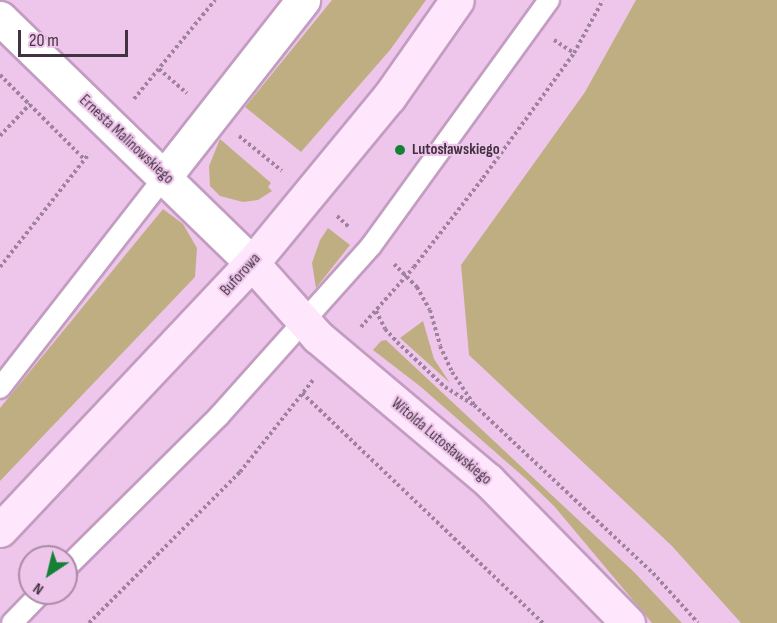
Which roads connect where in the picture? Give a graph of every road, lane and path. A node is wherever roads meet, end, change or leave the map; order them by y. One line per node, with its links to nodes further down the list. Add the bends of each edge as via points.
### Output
1 (215, 0): 7 (path)
2 (303, 0): 17 (street)
3 (457, 0): 19 (main road, Buforowa, via 388,97)
4 (549, 0): 24 (lane, via 371,246)
5 (603, 0): 21 (path, via 574,53 453,219)
6 (0, 18): 9 (street, Ernesta Malinowskiego)
7 (159, 69): 10 (path); 11 (path)
8 (0, 75): 12 (path)
9 (58, 76): 12 (path); 17 (street, Ernesta Malinowskiego)
10 (191, 96)
11 (132, 101)
12 (30, 105): 14 (path); 16 (path)
13 (233, 131): 18 (path)
14 (0, 136)
15 (91, 151): 16 (path)
16 (84, 159): 20 (path)
17 (165, 176): 19 (street, Ernesta Malinowskiego); 26 (lane)
18 (289, 177)
19 (252, 263): 24 (main road, Witolda Lutosławskiego); 29 (main road, Buforowa)
20 (0, 267)
21 (406, 275): 22 (path); 28 (path, via 430,310 452,372)
22 (376, 311): 23 (path); 28 (path, via 397,342 445,387)
23 (370, 317)
24 (305, 323): 30 (lane, via 219,416); 35 (main road, Witolda Lutosławskiego, via 346,363 488,480)
25 (319, 372): 27 (path)
26 (0, 388)
27 (302, 393): 33 (path, via 240,472); 34 (path)
28 (474, 405): 36 (path, via 652,573)
29 (0, 530)
30 (78, 556)
31 (29, 605): 32 (lane)
32 (12, 623)
33 (89, 623)
34 (543, 623)
35 (628, 623)
36 (698, 623)

